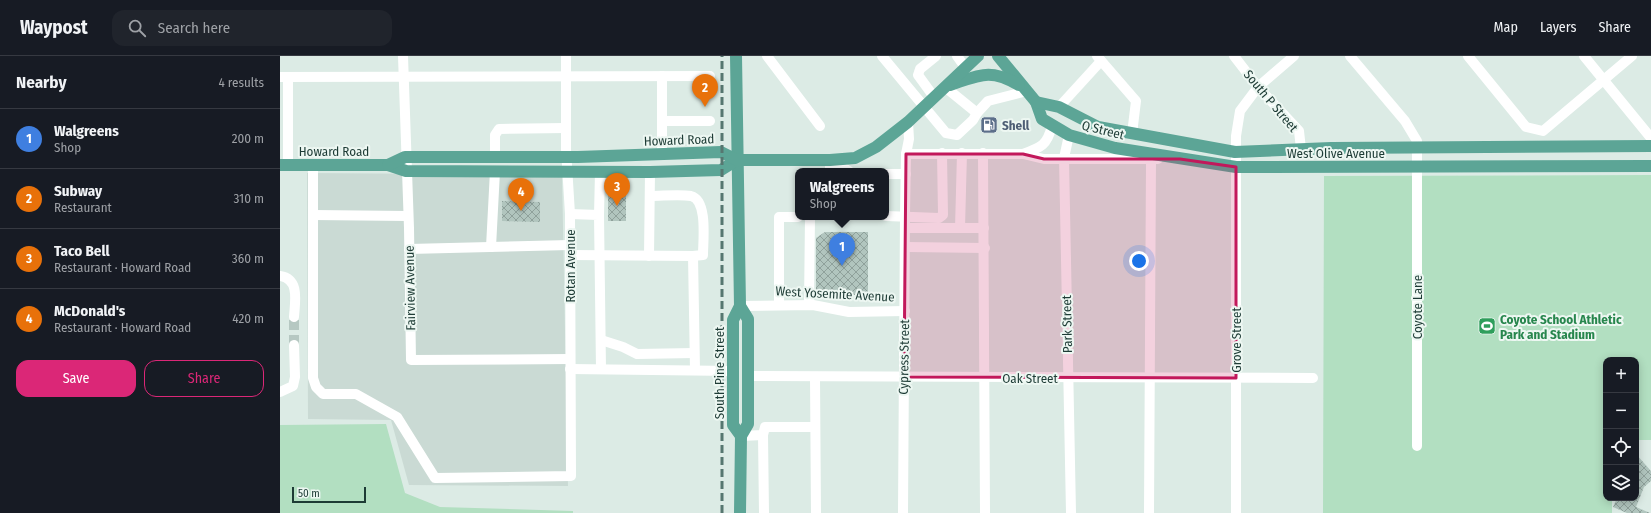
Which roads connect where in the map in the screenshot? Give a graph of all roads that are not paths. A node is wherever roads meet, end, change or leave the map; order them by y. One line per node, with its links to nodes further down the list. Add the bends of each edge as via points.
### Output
1 (403, 56): 21 (street, Fairview Avenue)
2 (566, 56): 22 (street, Rotan Avenue)
3 (736, 56): 58 (main road, South Pine Street)
4 (882, 56): 29 (street)
5 (936, 56): 27 (street, via 920,69 918,75)
6 (957, 56): 17 (street)
7 (978, 56): 17 (main road)
8 (998, 56): 26 (main road, Q Street)
9 (1234, 56): 25 (street, South P Street)
10 (1294, 56): 25 (street, Grove Street)
11 (1350, 56): 43 (street, via 1405,121 1416,137)
12 (1468, 56): 23 (street, via 1526,127 1543,131)
13 (1584, 56): 23 (street)
14 (1632, 56): 23 (street)
15 (774, 58): 35 (street)
16 (1099, 58): 30 (street); 39 (street, via 1136,101)
17 (965, 67): 24 (main road)
18 (662, 76): 19 (street); 22 (street); 32 (street)
19 (710, 76)
20 (284, 77): 21 (street); 59 (street)
21 (403, 77): 22 (street); 52 (street, Fairview Avenue)
22 (566, 77): 38 (street, Rotan Avenue)
23 (1604, 80): 41 (street)
24 (945, 87): 26 (main road, via 994,74); 27 (main road); 31 (street)
25 (1258, 87): 44 (street, South P Street, via 1298,131); 45 (street, Grove Street, via 1240,111)
26 (1026, 90): 28 (main road, Q Street); 31 (street, via 988,101)
27 (934, 97): 29 (main road)
28 (1036, 102): 30 (main road, Q Street); 36 (main road, Q Street, via 1042,119)
29 (924, 107): 31 (street, via 946,133 952,135 957,135); 34 (main road)
30 (1059, 107): 37 (main road, Q Street)
31 (977, 113)
32 (662, 121): 33 (street); 49 (street)
33 (710, 121)
34 (908, 122): 50 (street, Cypress Street, via 909,139); 62 (main road, via 876,147 855,158)
35 (820, 126)
36 (1052, 126): 40 (main road, Q Street); 51 (street, West Olive Avenue, via 1044,145)
37 (1098, 127): 39 (main road, West Olive Avenue)
38 (566, 128): 53 (street, via 499,129 496,135); 54 (street, Rotan Avenue)
39 (1132, 134): 40 (main road, via 1127,138 1078,131); 45 (main road, West Olive Avenue)
40 (1069, 135): 55 (street, Park Street); 57 (main road, Q Street, via 1115,148)
41 (1651, 138)
42 (1651, 146): 43 (main road, West Olive Avenue)
43 (1417, 147): 44 (main road, West Olive Avenue); 65 (street, Coyote Lane)
44 (1301, 149): 45 (main road, West Olive Avenue)
45 (1235, 152): 64 (street, Grove Street)
46 (942, 153): 47 (street, West Olive Avenue); 50 (street, West Olive Avenue); 79 (street, via 943,216)
47 (962, 153): 48 (street, West Olive Avenue); 83 (street)
48 (983, 153): 51 (street, West Olive Avenue); 84 (street)
49 (662, 154): 54 (main road, Howard Road); 58 (main road, Howard Road, via 721,152)
50 (906, 154): 72 (street, Cypress Street)
51 (1023, 154): 55 (street, West Olive Avenue, via 1044,159)
52 (405, 157): 53 (main road, Howard Road); 61 (main road, Howard Road); 66 (street, Fairview Avenue)
53 (495, 157): 54 (main road, Howard Road)
54 (566, 157): 68 (street, Rotan Avenue)
55 (1064, 158): 56 (street, West Olive Avenue); 112 (street, Park Street)
56 (1151, 159): 57 (street, West Olive Avenue); 113 (street)
57 (1180, 159): 64 (main road, West Olive Avenue)
58 (737, 160): 62 (main road); 70 (main road, Howard Road, via 721,170); 96 (main road, South Pine Street)
59 (284, 165): 60 (main road, Howard Road)
60 (312, 165): 61 (main road, Howard Road); 76 (street)
61 (388, 165): 66 (main road, Howard Road)
62 (830, 166)
63 (1651, 166): 65 (main road, West Olive Avenue)
64 (1236, 167): 65 (main road, West Olive Avenue); 114 (street, Grove Street)
65 (1417, 167): 120 (street, Coyote Lane)
66 (406, 171): 67 (main road, Howard Road); 77 (street, Fairview Avenue)
67 (495, 171): 68 (main road, Howard Road); 85 (street)
68 (568, 172): 69 (main road, Howard Road); 74 (street, Rotan Avenue)
69 (600, 172): 70 (main road, Howard Road); 75 (street)
70 (650, 172): 73 (street)
71 (889, 174): 72 (street)
72 (906, 174): 79 (street, Cypress Street)
73 (650, 196): 91 (street); 92 (street, via 693,196 700,203 703,214 703,255)
74 (570, 214): 75 (street); 89 (street, Rotan Avenue)
75 (599, 215): 90 (street)
76 (313, 216): 77 (street); 103 (street, Rotan Avenue, via 313,378 316,387 323,394 356,394 397,417 435,478 571,476)
77 (408, 216): 88 (street, Fairview Avenue)
78 (889, 216): 79 (street)
79 (905, 216): 82 (street, Cypress Street)
80 (795, 217): 95 (street, via 779,217)
81 (810, 220): 94 (street)
82 (906, 228): 83 (street); 86 (street, Cypress Street)
83 (960, 228): 84 (street)
84 (984, 228): 87 (street)
85 (491, 247): 88 (street); 89 (street)
86 (906, 247): 87 (street); 97 (street, Cypress Street)
87 (985, 248): 111 (street)
88 (409, 249): 103 (street, Fairview Avenue, via 411,360)
89 (570, 250): 90 (street); 103 (street, Rotan Avenue)
90 (600, 255): 91 (street); 99 (street)
91 (649, 256): 92 (street)
92 (693, 256): 101 (street)
93 (280, 276): 98 (street, via 290,280 295,288)
94 (809, 305): 95 (street, West Yosemite Avenue); 97 (street, West Yosemite Avenue, via 848,312)
95 (779, 306): 96 (street, West Yosemite Avenue)
96 (739, 309): 107 (main road, South Pine Street, via 733,320); 108 (main road, via 748,319)
97 (905, 311): 110 (street, Cypress Street)
98 (294, 317)
99 (601, 340): 102 (street); 104 (street)
100 (294, 345): 116 (street, via 293,386)
101 (694, 353): 102 (street); 106 (street)
102 (641, 354): 105 (street)
103 (570, 364): 104 (street)
104 (602, 369): 105 (street)
105 (642, 370): 106 (street)
106 (695, 370): 107 (street)
107 (733, 371): 118 (main road, South Pine Street, via 733,425)
108 (748, 376): 109 (street, Oak Street); 118 (main road, via 748,424)
109 (815, 377): 110 (street, Oak Street); 117 (street)
110 (904, 377): 111 (street, Oak Street); 124 (street, Cypress Street)
111 (985, 378): 112 (street, Oak Street); 125 (street)
112 (1068, 378): 113 (street, Oak Street); 126 (street, Park Street)
113 (1150, 378): 114 (street, Oak Street); 127 (street)
114 (1236, 378): 115 (street, Oak Street); 128 (street, Grove Street)
115 (1313, 378)
116 (280, 392)
117 (815, 427): 119 (street, via 765,427); 123 (street)
118 (742, 434): 119 (street); 121 (main road, South Pine Street)
119 (763, 435): 122 (street)
120 (1417, 446)
121 (740, 513)
122 (764, 513)
123 (816, 513)
124 (903, 513)
125 (985, 513)
126 (1070, 513)
127 (1149, 513)
128 (1236, 513)

